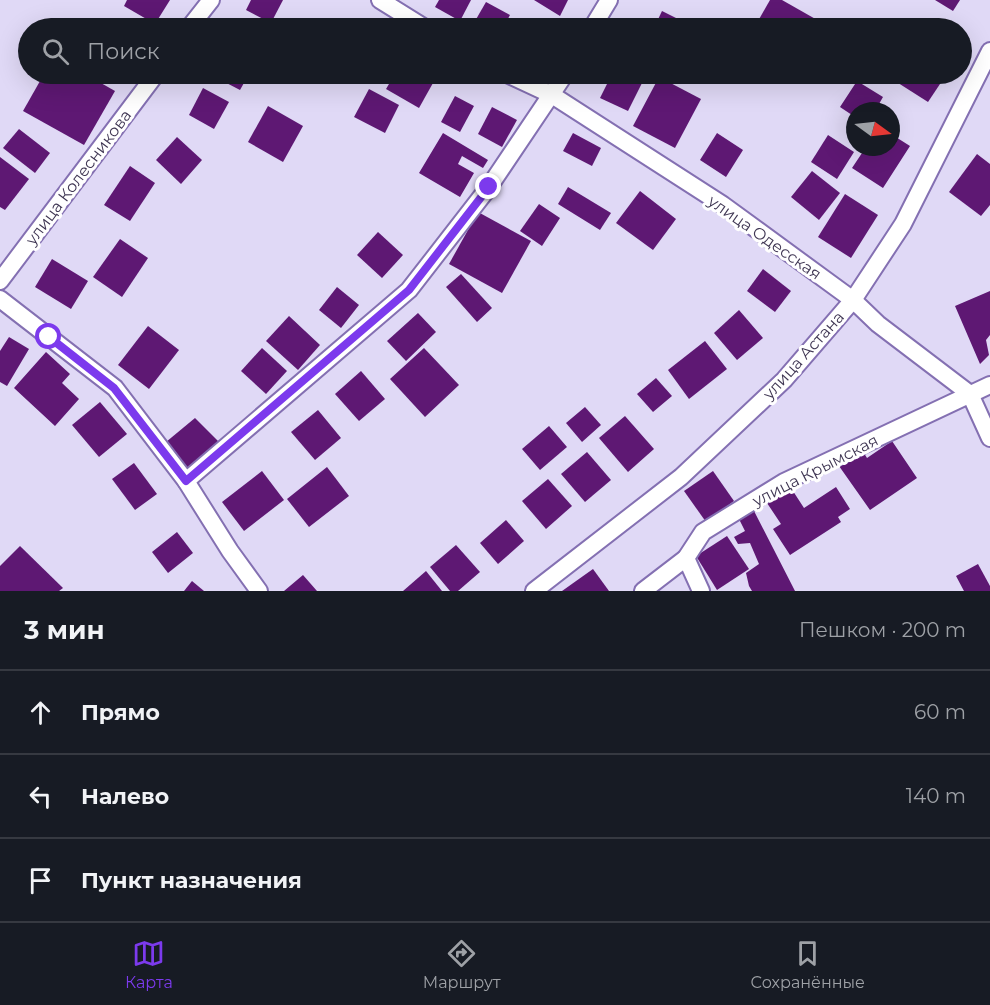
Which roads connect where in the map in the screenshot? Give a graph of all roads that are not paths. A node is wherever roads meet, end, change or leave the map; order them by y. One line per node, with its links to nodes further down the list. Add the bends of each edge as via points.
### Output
1 (211, 0): 4 (street)
2 (380, 0): 5 (street)
3 (609, 0): 6 (street)
4 (197, 18)
5 (409, 18)
6 (598, 18)
7 (990, 51): 14 (street, улица Астана, via 903,224)
8 (148, 84): 12 (street, улица Колесникова)
9 (528, 84): 11 (street, улица Одесская)
10 (559, 84): 11 (street)
11 (552, 95): 14 (street, улица Одесская, via 723,206); 18 (street, via 489,187 409,290)
12 (0, 281)
13 (0, 299): 18 (street, via 114,388)
14 (853, 300): 16 (street, улица Одесская); 21 (street, улица Астана, via 784,380 681,477)
15 (990, 385): 16 (street, улица Крымская)
16 (969, 394): 17 (street, улица Одесская); 19 (street, улица Крымская, via 784,482 703,532)
17 (990, 438)
18 (186, 481): 20 (street)
19 (687, 558): 22 (street); 23 (street)
20 (259, 591)
21 (534, 591)
22 (643, 591)
23 (701, 591)

